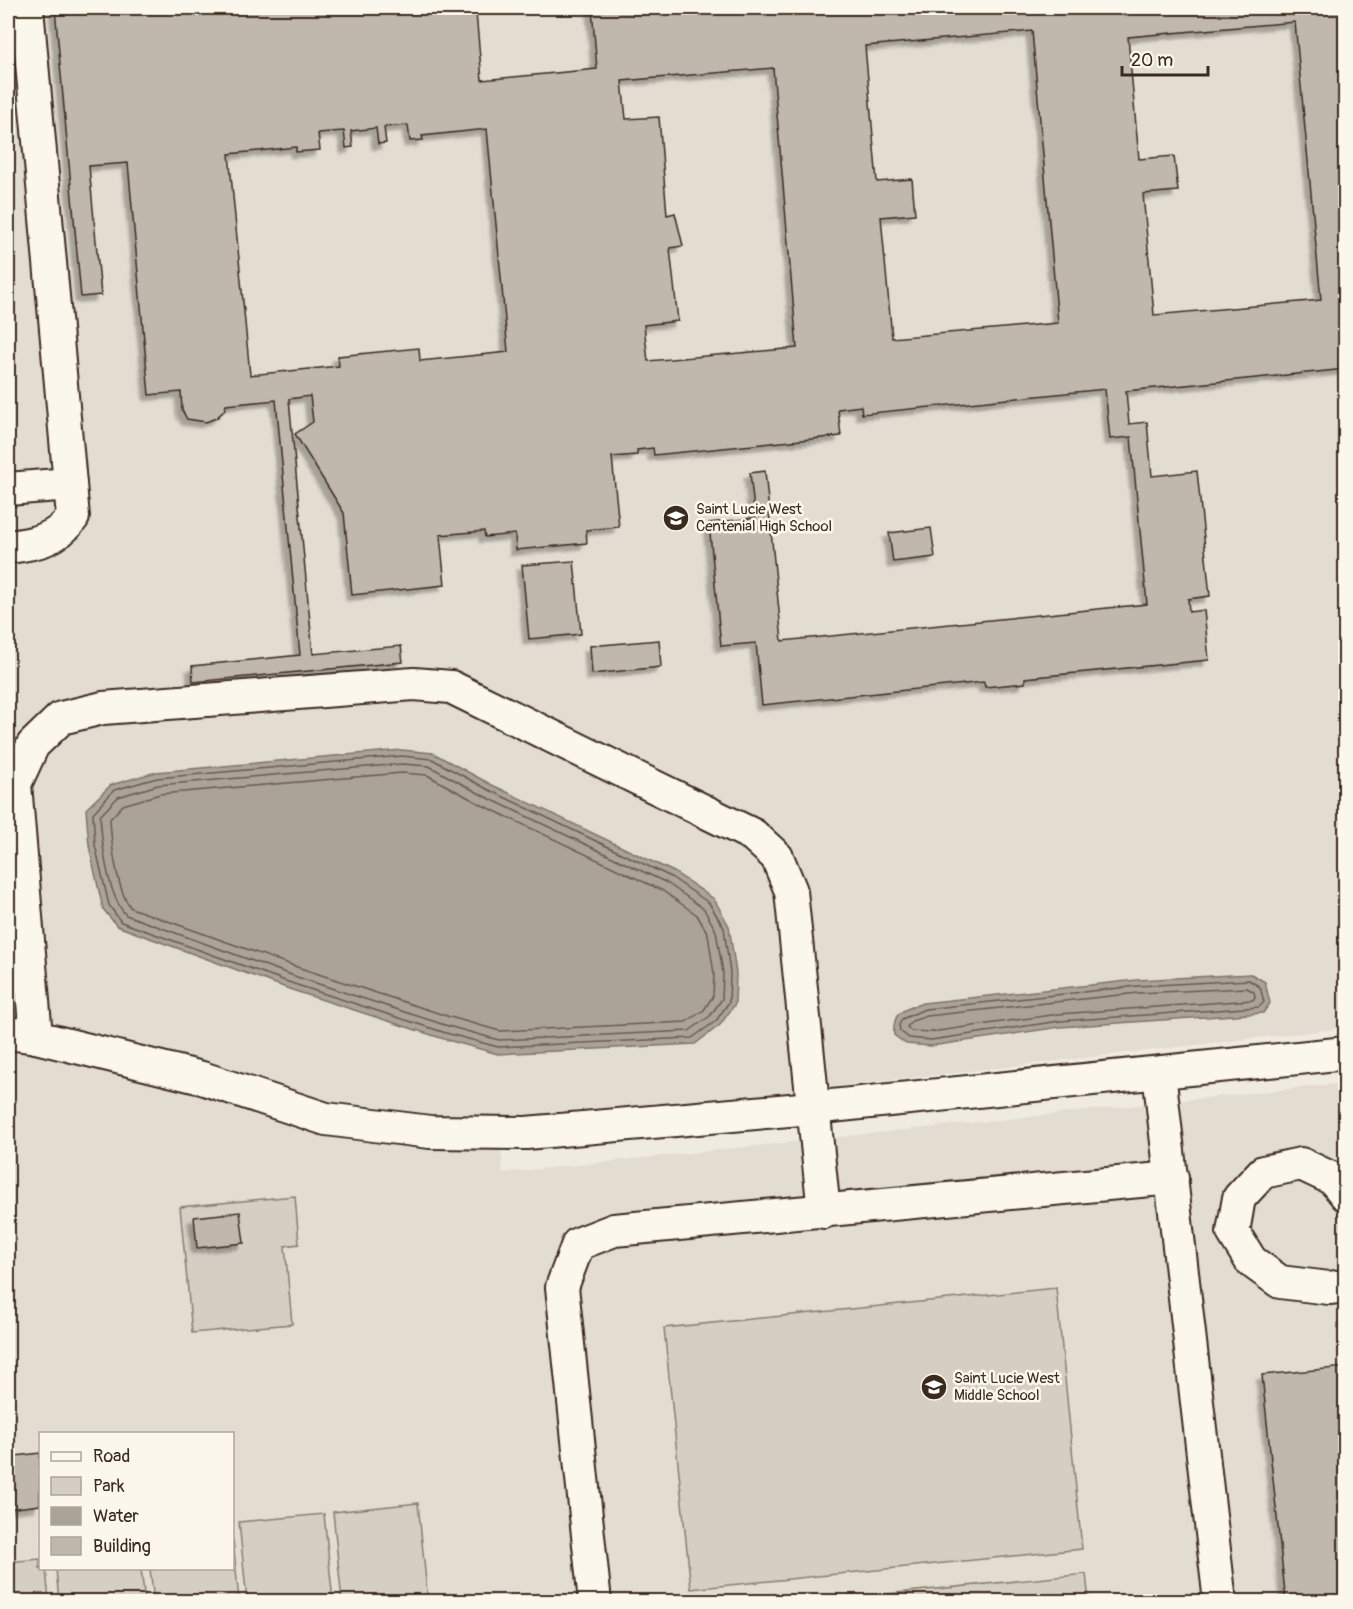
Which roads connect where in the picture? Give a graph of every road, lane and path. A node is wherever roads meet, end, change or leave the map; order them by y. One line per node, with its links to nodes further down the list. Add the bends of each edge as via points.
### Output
1 (27, 8): 2 (lane)
2 (70, 484): 3 (lane); 4 (lane, via 73,517 66,527 50,538)
3 (8, 489)
4 (8, 547)
5 (22, 1035): 8 (lane, via 202,1078 326,1119 430,1132 526,1133); 8 (lane, via 15,784 33,745 61,718 103,708 414,684 451,687 753,835 777,856 790,891)
6 (1346, 1053): 7 (lane)
7 (1159, 1074): 8 (lane); 9 (lane)
8 (812, 1108): 11 (lane)
9 (1172, 1178): 11 (lane); 14 (lane)
10 (1346, 1195): 12 (lane, via 1333,1179 1301,1164 1263,1172 1239,1198 1233,1232 1251,1261 1280,1282 1329,1288)
11 (824, 1212): 13 (lane, via 614,1230 578,1244 562,1287)
12 (1346, 1286)
13 (595, 1602)
14 (1220, 1602)

